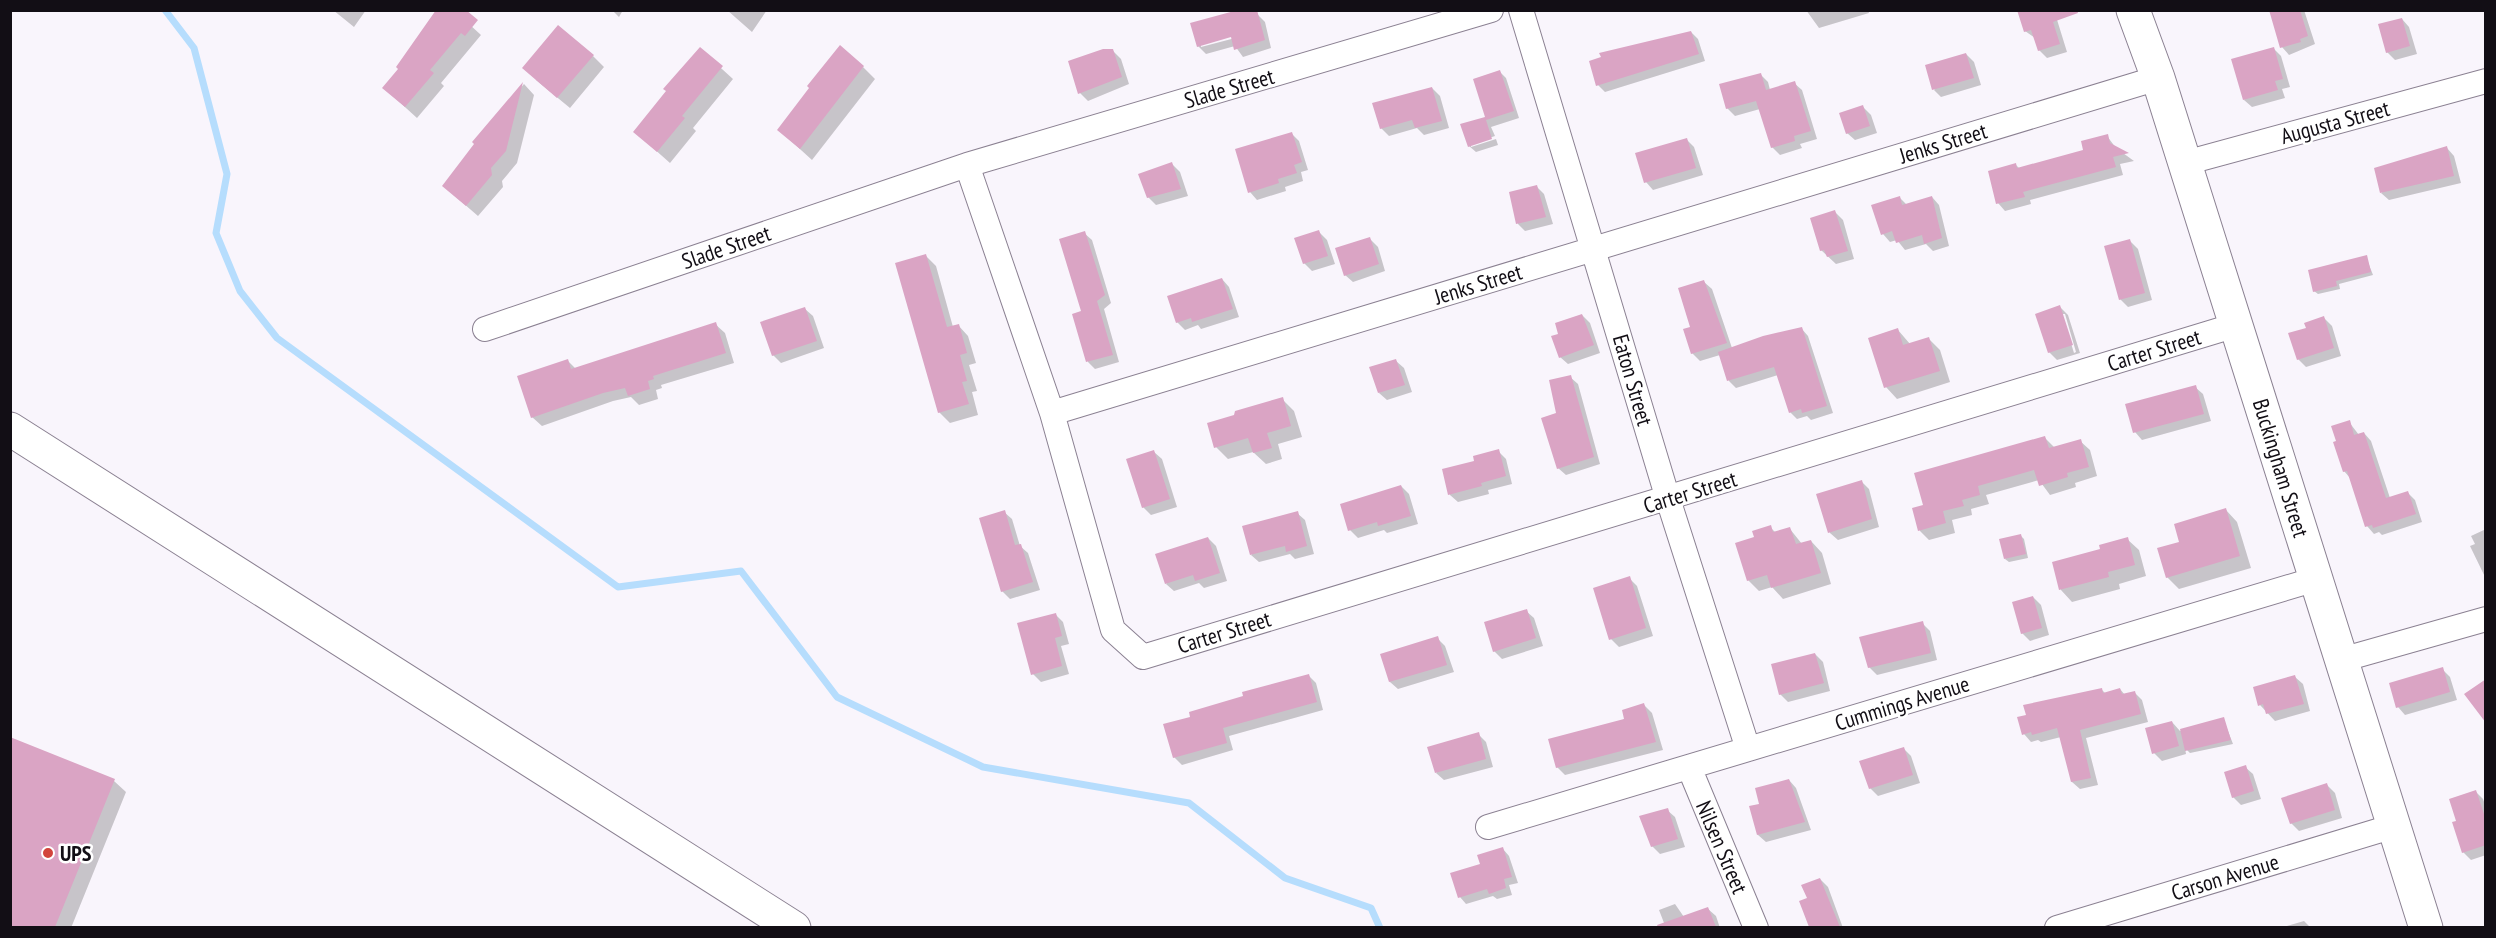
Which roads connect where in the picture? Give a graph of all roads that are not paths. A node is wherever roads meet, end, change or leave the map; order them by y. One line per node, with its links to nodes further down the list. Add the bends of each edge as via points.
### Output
1 (1491, 10): 7 (street, Slade Street)
2 (1521, 10): 8 (street, Eaton Street)
3 (2133, 10): 4 (main road, Buckingham Street)
4 (2158, 78): 6 (main road, Buckingham Street); 8 (street, Jenks Street)
5 (2486, 81): 6 (street, Augusta Street)
6 (2185, 163): 9 (main road, Buckingham Street)
7 (967, 165): 10 (street, Slade Street); 11 (street)
8 (1595, 249): 11 (street, Jenks Street); 13 (street, Eaton Street)
9 (2236, 325): 13 (street, Carter Street); 14 (main road, Buckingham Street)
10 (485, 329)
11 (1052, 413): 13 (street, Carter Street, via 1113,630 1143,657)
12 (10, 429): 21 (main road)
13 (1668, 499): 17 (street, Eaton Street)
14 (2316, 579): 16 (main road, Buckingham Street); 17 (street, Cummings Avenue)
15 (2486, 619): 16 (street)
16 (2341, 660): 19 (main road, Buckingham Street)
17 (1748, 749): 18 (street, Cummings Avenue)
18 (1689, 767): 20 (street, Cummings Avenue); 22 (street, Nilsen Street)
19 (2394, 825): 23 (street, Carson Avenue); 24 (main road, Buckingham Street)
20 (1488, 827)
21 (794, 927)
22 (1756, 927)
23 (2057, 927)
24 (2426, 927)

